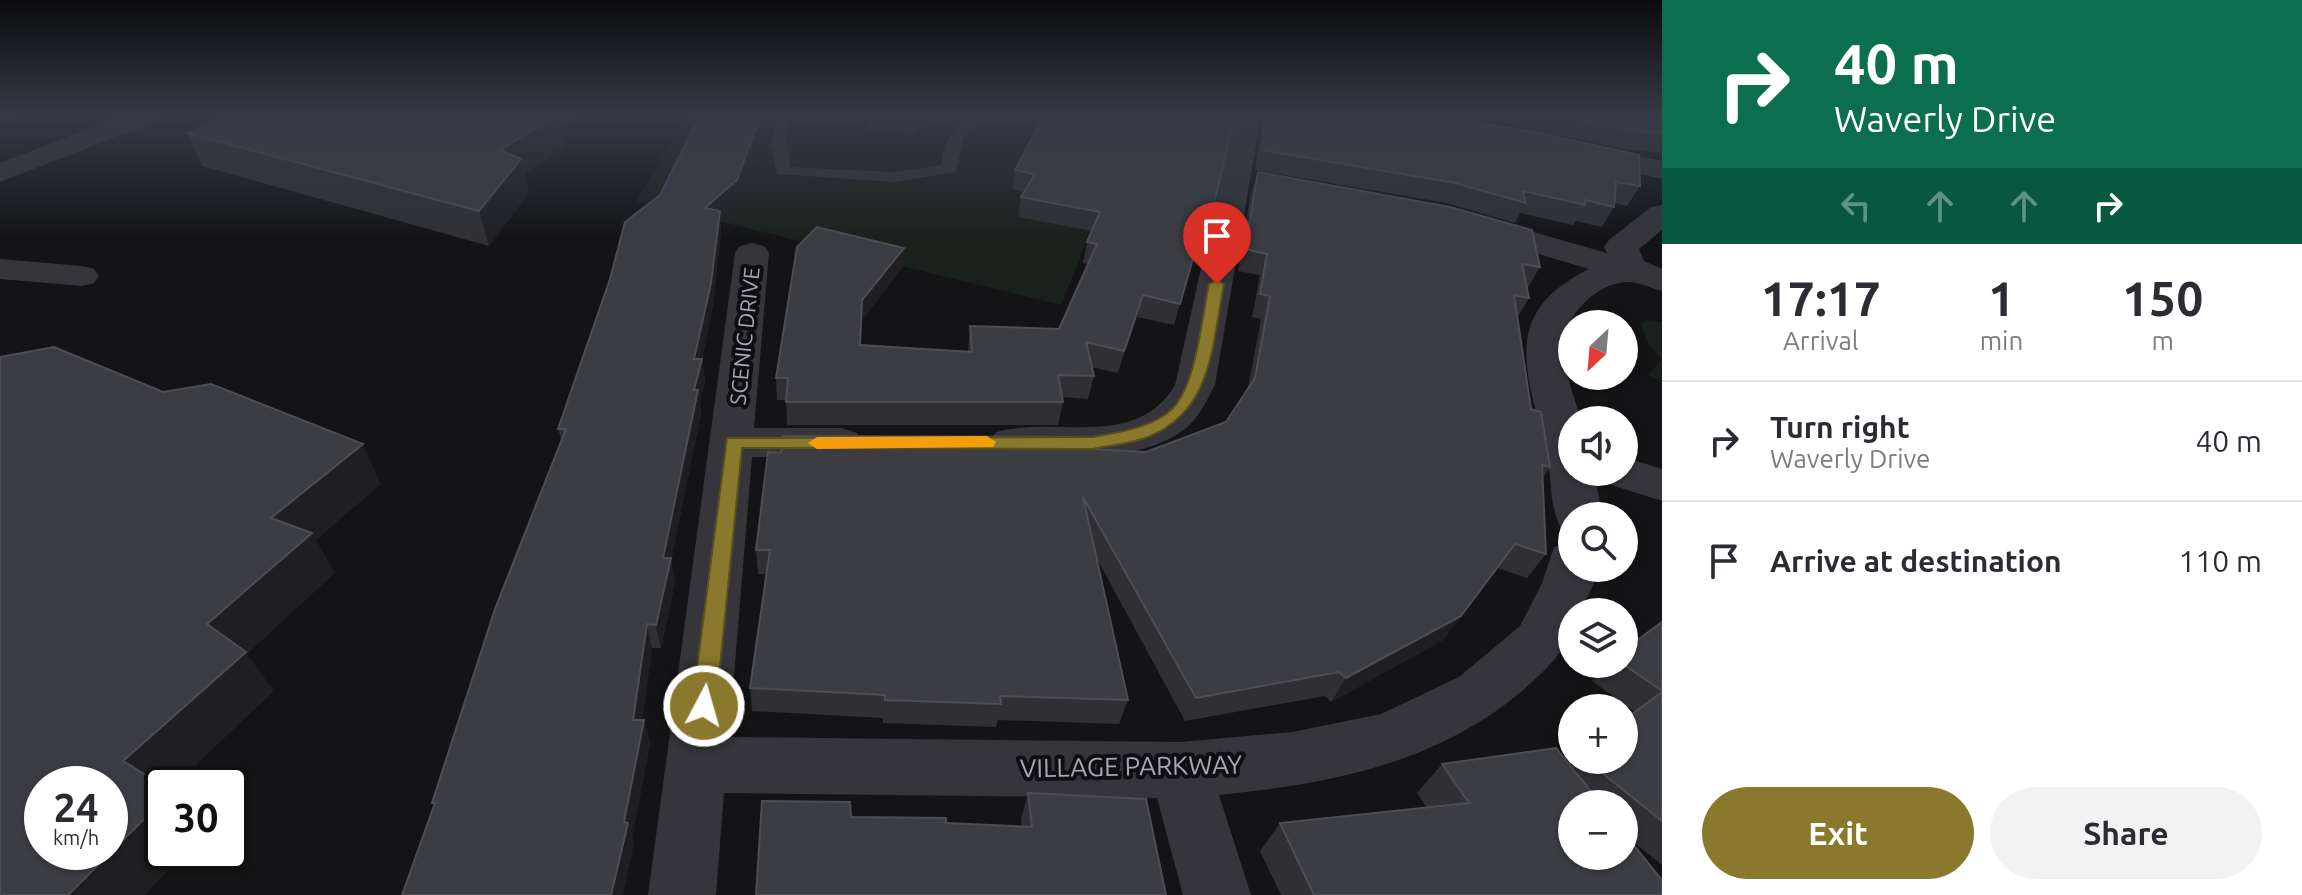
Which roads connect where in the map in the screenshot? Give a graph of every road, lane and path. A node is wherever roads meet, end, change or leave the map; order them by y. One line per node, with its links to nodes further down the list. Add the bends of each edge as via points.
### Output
1 (41, 157): 7 (street)
2 (781, 157): 3 (lane, via 783,171 894,177 950,169)
3 (949, 157)
4 (1252, 157): 17 (street, via 1254,180 1195,385 1179,412 1142,433 1093,443)
5 (1603, 157): 6 (street)
6 (1662, 170)
7 (0, 173)
8 (1662, 214): 12 (street, via 1621,247)
9 (1445, 216): 12 (street)
10 (752, 253): 15 (street, SCENIC DRIVE)
11 (0, 269): 13 (street)
12 (1652, 272): 14 (street, via 1601,277 1550,317 1543,352)
13 (82, 276)
14 (1558, 421)
15 (734, 442): 16 (street); 21 (street, SCENIC DRIVE)
16 (871, 443)
17 (981, 443)
18 (1638, 477): 19 (street)
19 (1662, 485)
20 (1568, 582): 22 (street, VILLAGE PARKWAY, via 1539,642 1479,694 1389,739 1292,760)
21 (697, 765): 22 (street, VILLAGE PARKWAY); 23 (street, SCENIC DRIVE)
22 (1180, 770): 24 (street)
23 (682, 895)
24 (1217, 895)

